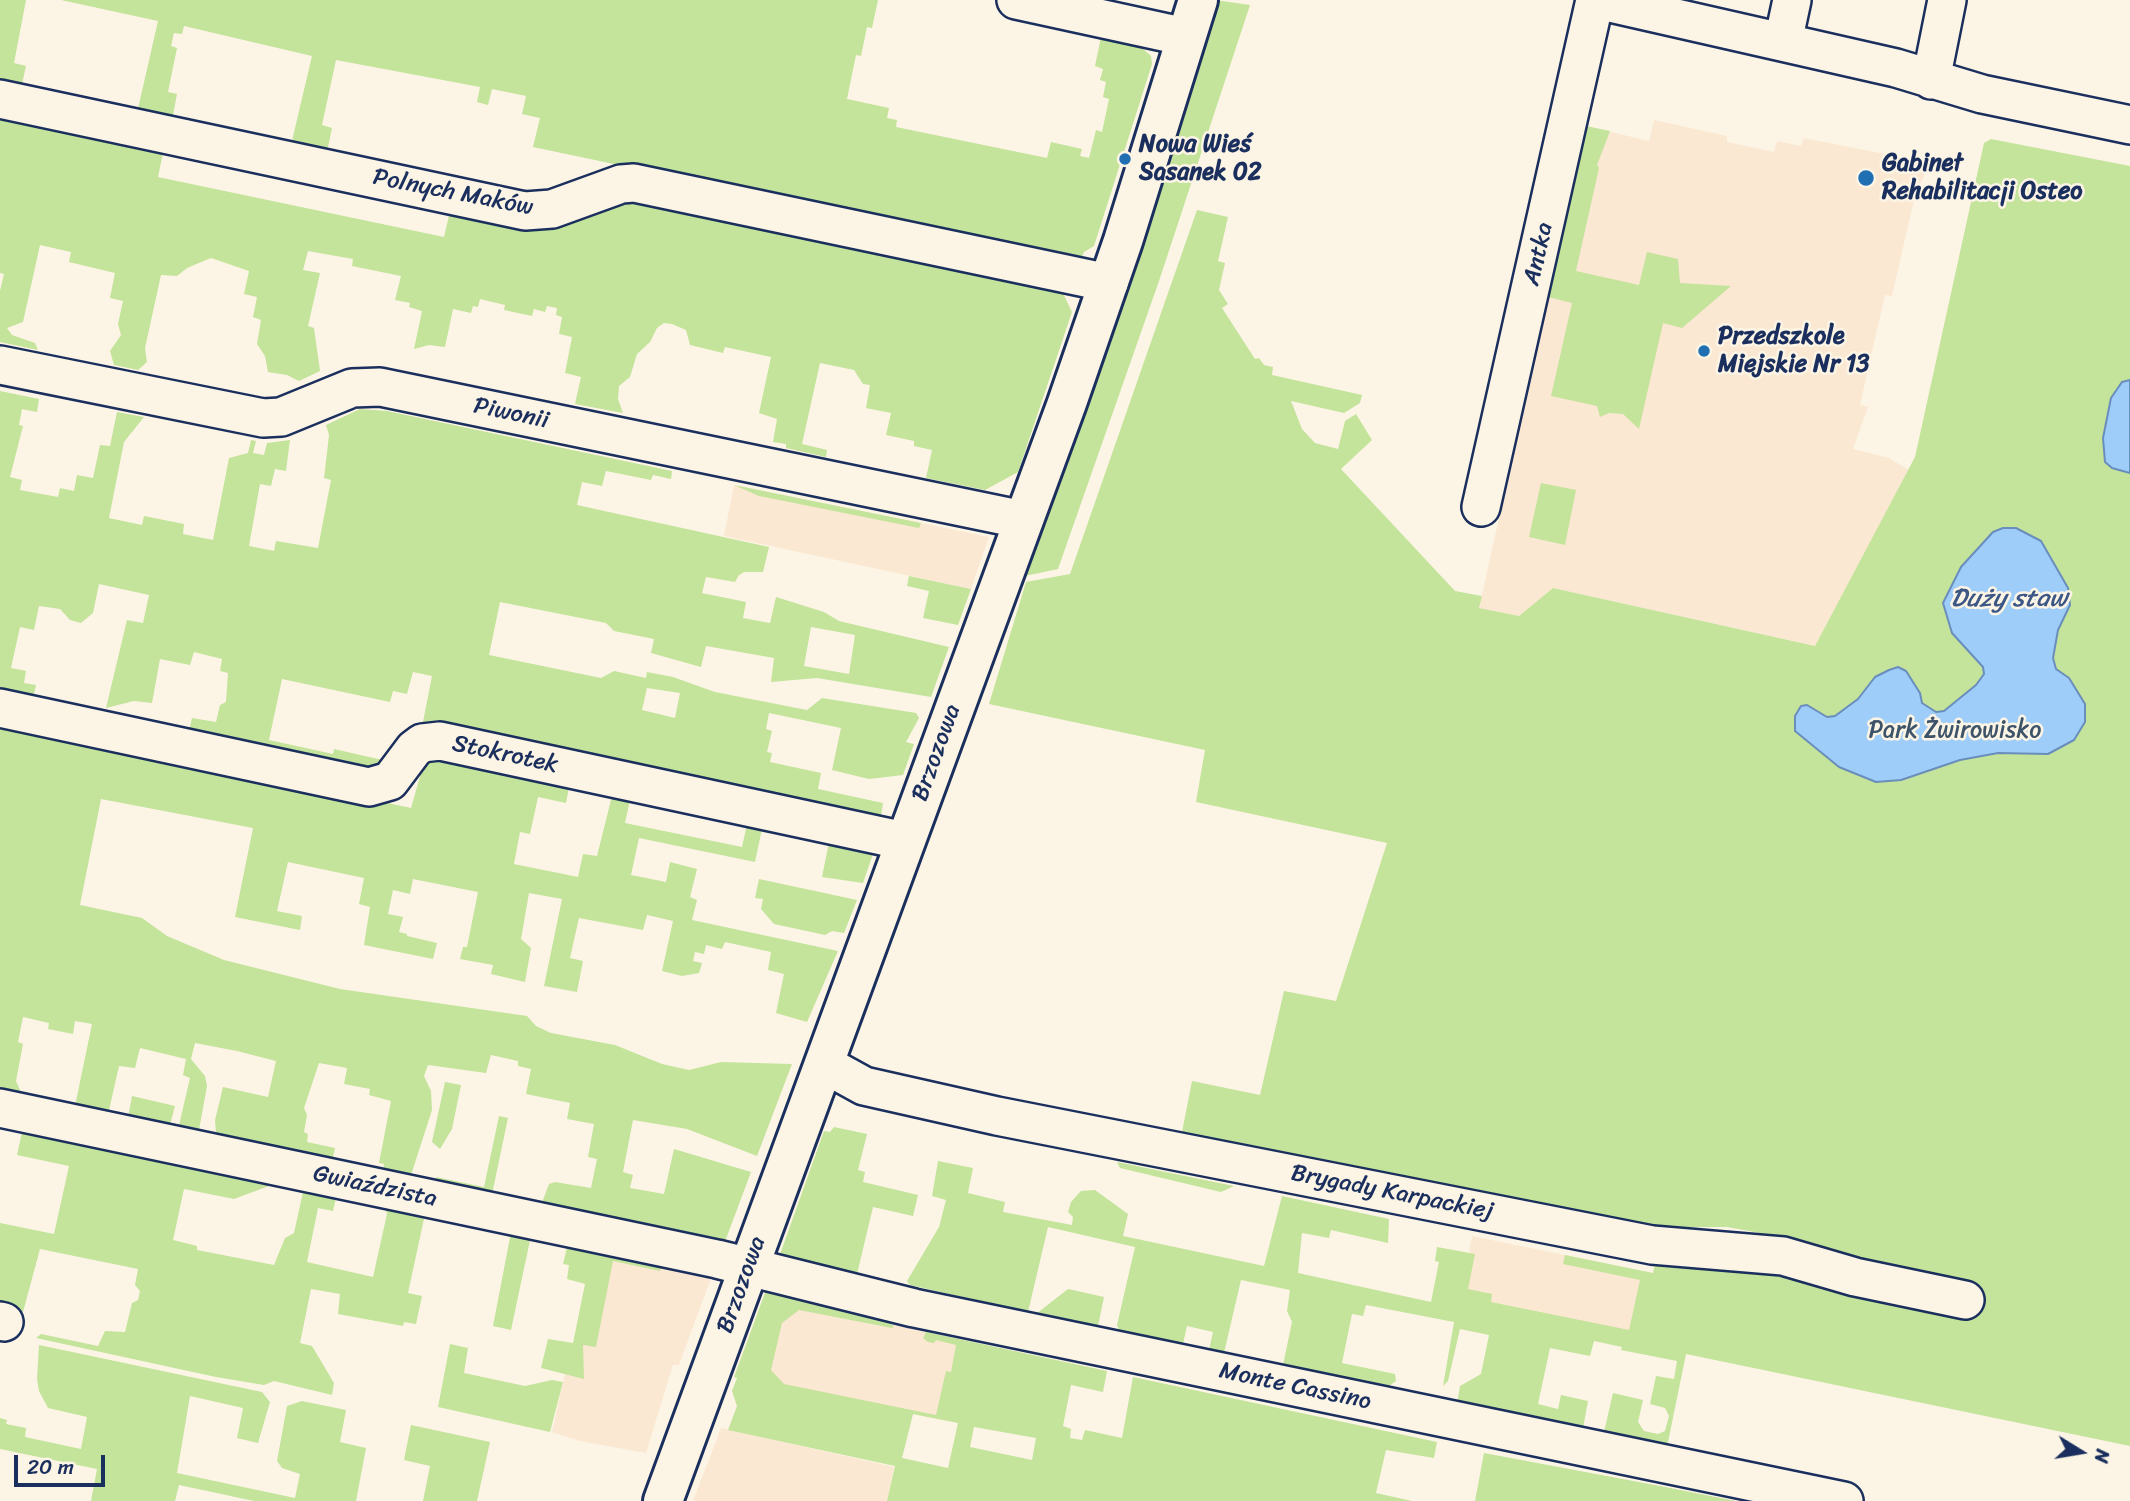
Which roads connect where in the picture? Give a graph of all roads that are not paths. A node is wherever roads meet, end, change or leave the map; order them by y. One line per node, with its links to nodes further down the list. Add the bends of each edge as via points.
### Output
1 (1016, 0): 6 (street)
2 (1198, 0): 6 (street, Brzozowa)
3 (1596, 0): 7 (street, Antka); 13 (street, Antka)
4 (1792, 0): 7 (street)
5 (1947, 0): 8 (street)
6 (1186, 37): 11 (street, Brzozowa)
7 (1783, 42): 8 (street, Antka)
8 (1931, 80): 10 (street, Antka)
9 (0, 99): 11 (street, Polnych Maków, via 525,211 552,209 634,183)
10 (2130, 125)
11 (1109, 283): 14 (street, Brzozowa)
12 (0, 365): 14 (street, Piwonii, via 263,418 282,417 352,388 380,387)
13 (1481, 507)
14 (1024, 520): 16 (street, Brzozowa)
15 (0, 708): 16 (street, Stokrotek, via 369,787 390,781 422,743 440,741)
16 (905, 841): 17 (street, Brzozowa)
17 (824, 1064): 19 (street, Brzozowa); 20 (street, Brygady Karpackiej, via 864,1086 997,1116 1652,1245 1783,1256 1854,1277)
18 (0, 1108): 19 (street, Gwiaździsta)
19 (749, 1267): 21 (street, Brzozowa); 22 (street, Monte Cassino, via 914,1308)
20 (1965, 1300)
21 (663, 1501)
22 (1843, 1501)

